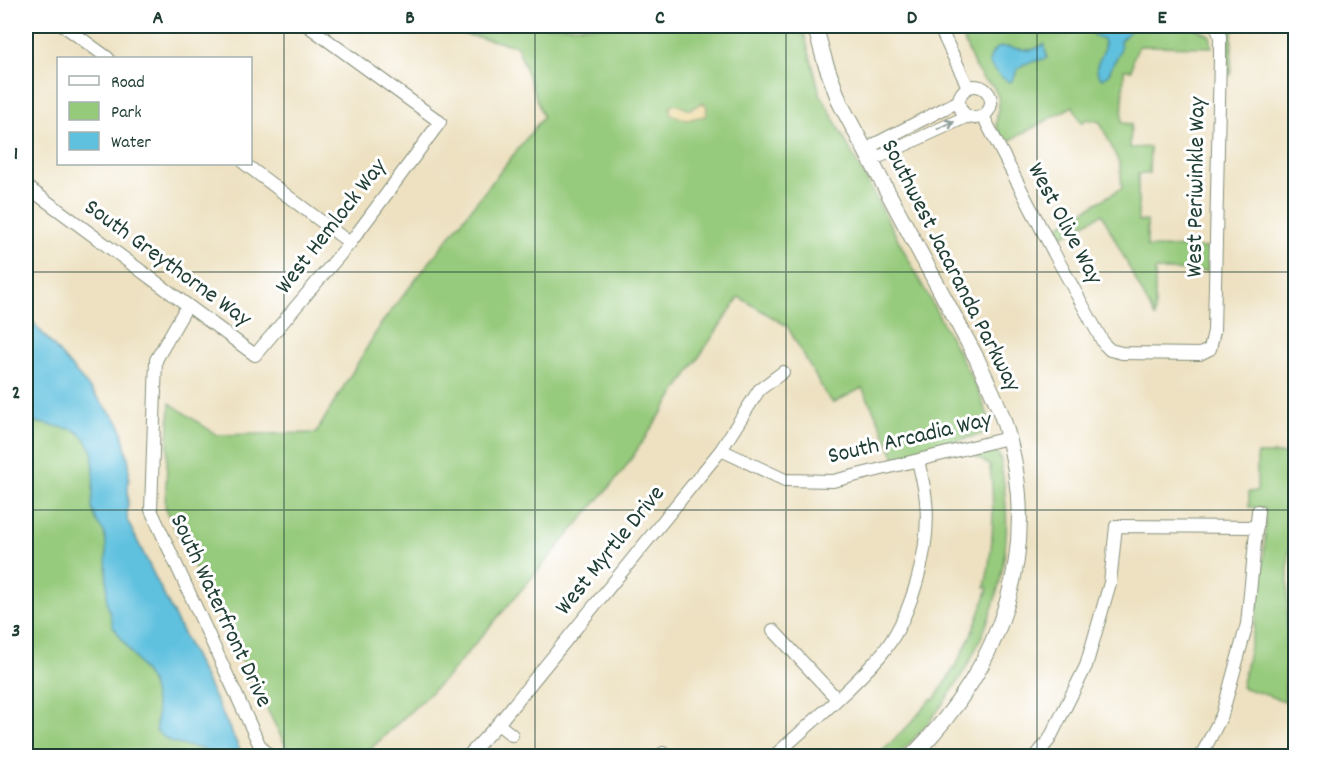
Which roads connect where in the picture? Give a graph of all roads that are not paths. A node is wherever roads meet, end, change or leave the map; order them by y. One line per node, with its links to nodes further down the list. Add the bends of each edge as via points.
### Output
1 (64, 26): 6 (street)
2 (308, 26): 14 (street, West Hemlock Way, via 440,122)
3 (815, 26): 11 (street, Southwest Jacaranda Parkway, via 840,104)
4 (939, 26): 7 (street)
5 (1216, 26): 16 (street, West Periwinkle Way, via 1220,36 1220,67 1214,332 1210,349 1200,354)
6 (107, 57)
7 (968, 87): 8 (street); 10 (street, via 982,87 989,94 990,108)
8 (959, 101): 9 (street); 11 (street, via 875,144)
9 (968, 116): 10 (street); 11 (street, one-way to 9, via 881,156)
10 (983, 116): 16 (street, West Olive Way, via 1053,253)
11 (866, 154): 19 (street, Southwest Jacaranda Parkway, via 977,359)
12 (246, 165): 14 (street)
13 (26, 186): 15 (street, South Greythorne Way)
14 (350, 243): 17 (street, West Hemlock Way)
15 (187, 306): 17 (street, South Greythorne Way); 28 (street, South Waterfront Drive, via 156,360 151,510 259,744)
16 (1110, 350)
17 (255, 355)
18 (783, 372): 20 (street, West Myrtle Drive, via 759,390)
19 (1008, 438): 21 (street, South Arcadia Way); 31 (street, Southwest Jacaranda Parkway, via 1019,513 1010,594 993,642 968,690)
20 (721, 450): 21 (street, South Arcadia Way, via 785,480 833,481); 26 (street, West Myrtle Drive)
21 (918, 461): 25 (street, via 926,525 908,605 880,655)
22 (1258, 511): 23 (street)
23 (1257, 527): 32 (street, via 1116,526 1110,583 1086,666 1049,740); 33 (street, via 1247,624 1222,715)
24 (773, 630): 25 (street)
25 (837, 699): 30 (street)
26 (498, 724): 27 (street); 29 (street, West Myrtle Drive)
27 (512, 735)
28 (269, 756)
29 (468, 756)
30 (774, 756)
31 (912, 756)
32 (1036, 756)
33 (1201, 756)

